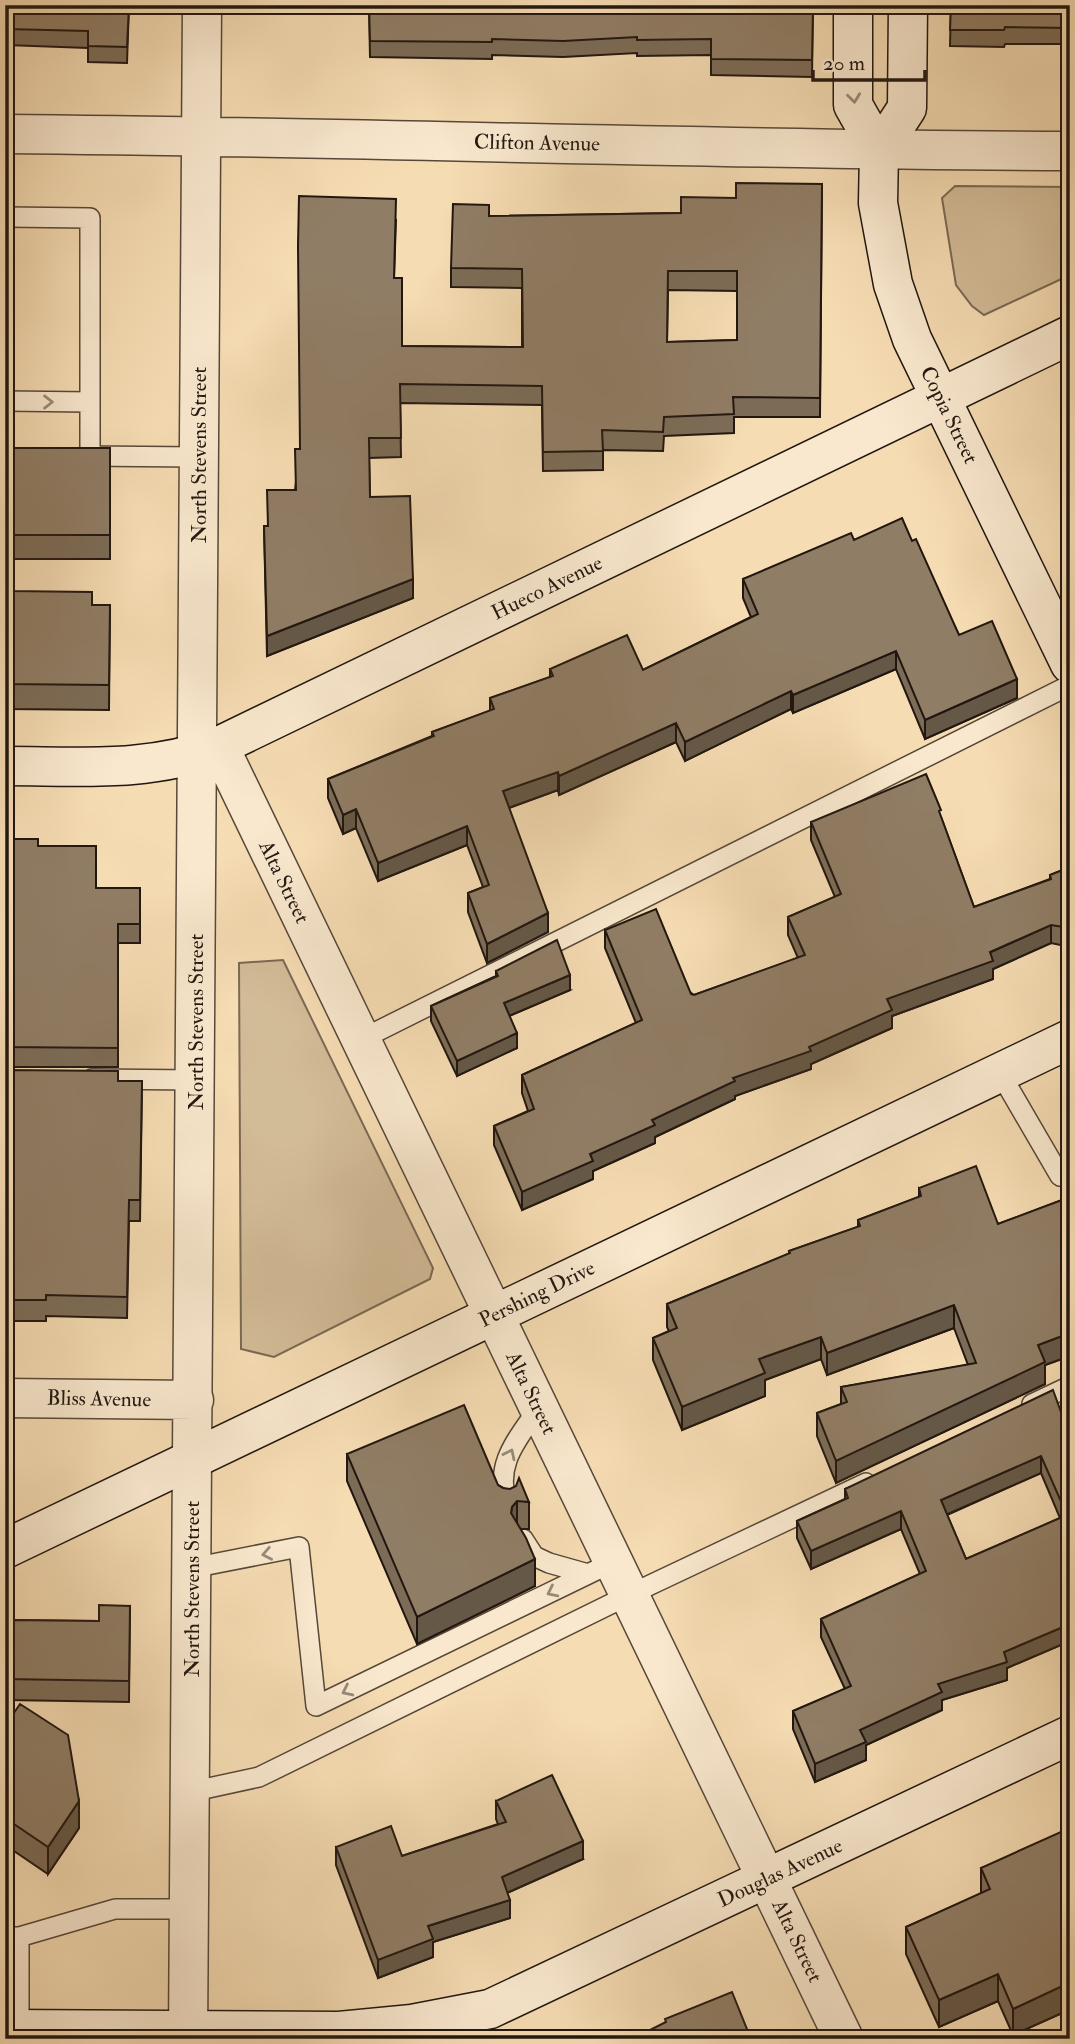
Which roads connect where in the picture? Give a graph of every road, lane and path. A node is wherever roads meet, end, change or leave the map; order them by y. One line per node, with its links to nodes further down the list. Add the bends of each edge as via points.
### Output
1 (202, 5): 5 (street, North Stevens Street)
2 (853, 5): 6 (street, one-way to 6, via 853,105)
3 (908, 5): 6 (street, via 907,108)
4 (5, 134): 5 (street, Clifton Avenue)
5 (201, 136): 6 (street, Clifton Avenue); 15 (street, North Stevens Street)
6 (879, 150): 7 (street, Clifton Avenue); 10 (street, Copia Street, via 878,203 893,284 912,339)
7 (1070, 151)
8 (5, 217): 12 (lane, via 90,218)
9 (1070, 335): 10 (street, Hueco Avenue)
10 (940, 397): 16 (street, Copia Street); 18 (street, Hueco Avenue)
11 (5, 401): 12 (lane, one-way to 12)
12 (90, 402): 14 (lane)
13 (66, 456): 14 (lane)
14 (90, 456): 15 (lane)
15 (200, 457): 18 (street, North Stevens Street)
16 (1070, 664)
17 (1070, 685): 21 (lane)
18 (209, 750): 19 (street, Hueco Avenue, via 165,763 124,767); 21 (street, Alta Street); 24 (street, North Stevens Street)
19 (5, 766)
20 (1070, 1039): 22 (street, Pershing Drive)
21 (360, 1040): 26 (street, Alta Street)
22 (1000, 1073): 25 (lane, via 1060,1176); 26 (street, Pershing Drive)
23 (73, 1079): 24 (lane)
24 (196, 1080): 29 (street, North Stevens Street)
25 (1070, 1172)
26 (493, 1315): 30 (street, Alta Street); 32 (street, Pershing Drive)
27 (1070, 1386): 31 (lane)
28 (5, 1398): 29 (street, Bliss Avenue)
29 (194, 1400): 32 (street, North Stevens Street)
30 (538, 1409): 34 (lane, one-way to 30, via 502,1474 511,1450); 38 (street, Alta Street)
31 (1019, 1410)
32 (193, 1460): 36 (street, Pershing Drive); 37 (street, North Stevens Street)
33 (881, 1476): 38 (lane)
34 (507, 1504)
35 (523, 1539): 38 (lane, via 534,1556 549,1563)
36 (5, 1549)
37 (192, 1568): 38 (lane, one-way to 37, via 316,1706 299,1547); 40 (street, North Stevens Street)
38 (610, 1577): 40 (lane, via 259,1777); 41 (street, Alta Street)
39 (1070, 1734): 41 (street, Douglas Avenue)
40 (190, 1792): 42 (street, North Stevens Street)
41 (768, 1879): 44 (street, Douglas Avenue); 48 (street, Alta Street)
42 (189, 1909): 43 (lane, via 115,1909); 46 (street, North Stevens Street)
43 (12, 1937): 45 (lane)
44 (490, 2009): 46 (street, Douglas Avenue, via 412,2024 339,2031); 47 (street, Douglas Avenue)
45 (12, 2029): 46 (street, Douglas Avenue)
46 (188, 2035)
47 (448, 2039)
48 (844, 2039)

